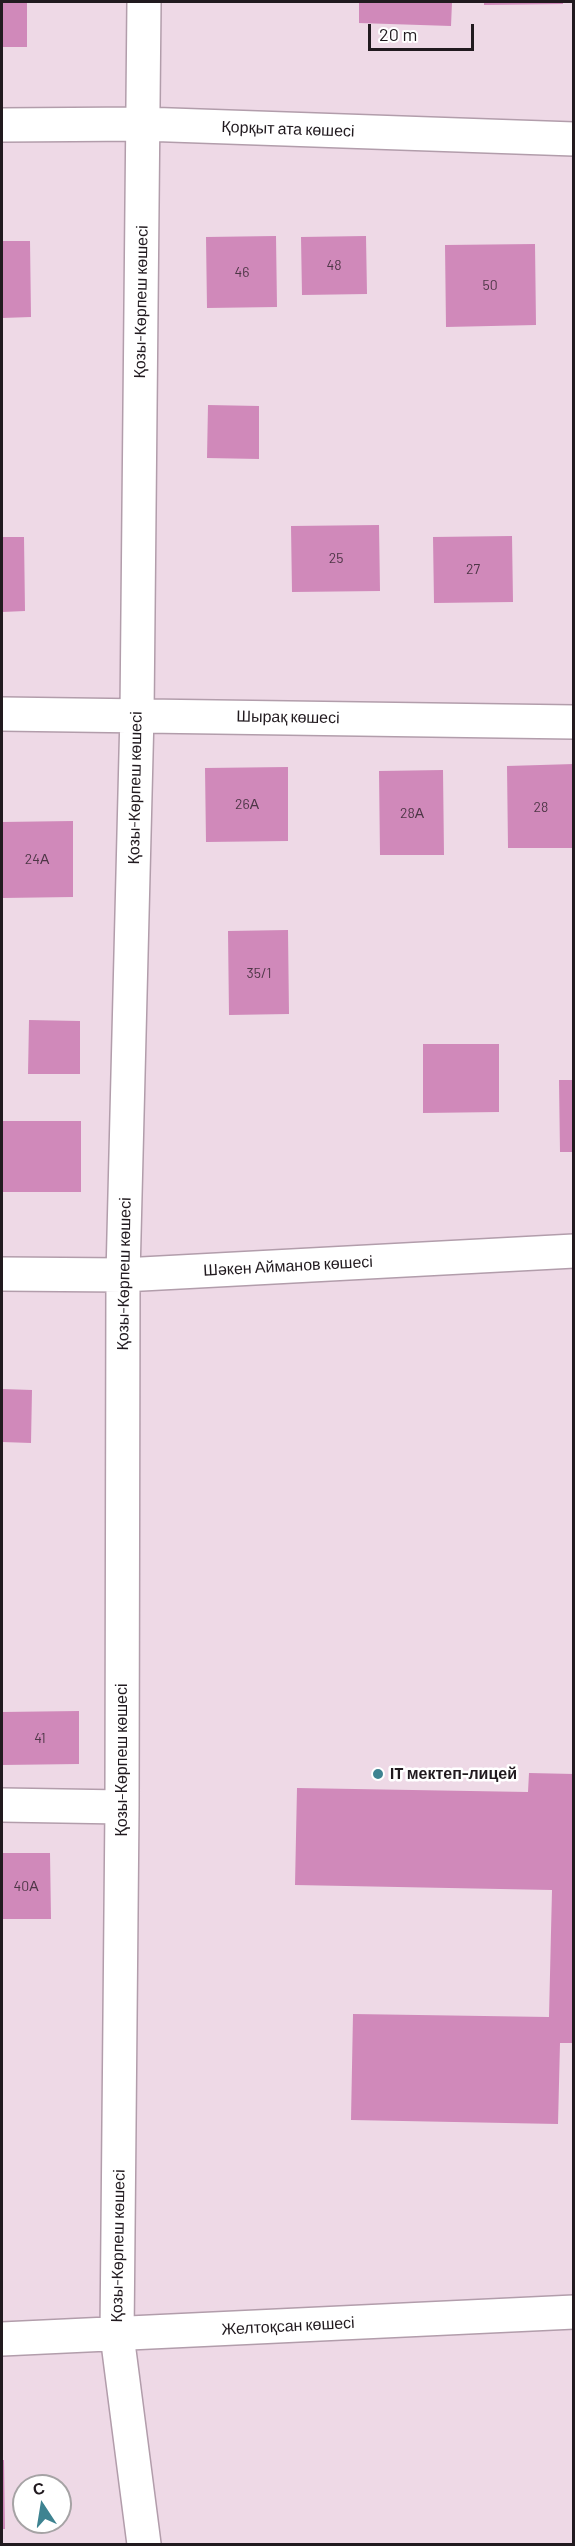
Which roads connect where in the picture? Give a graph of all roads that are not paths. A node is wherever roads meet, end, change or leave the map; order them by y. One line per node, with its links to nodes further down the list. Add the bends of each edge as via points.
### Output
1 (144, 2): 2 (street, Қозы-Көрпеш көшесі)
2 (142, 124): 3 (street, Қорқыт ата көшесі); 4 (street, Қорқыт ата көшесі); 6 (street, Қозы-Көрпеш көшесі)
3 (2, 125)
4 (573, 139)
5 (2, 714): 6 (street, Шырақ көшесі)
6 (137, 714): 7 (street, Шырақ көшесі); 10 (street, Қозы-Көрпеш көшесі)
7 (573, 722)
8 (573, 1251): 10 (street, Шәкен Айманов көшесі)
9 (2, 1275): 10 (street, Шәкен Айманов көшесі)
10 (123, 1275): 12 (street, Қозы-Көрпеш көшесі)
11 (2, 1805): 12 (street)
12 (122, 1806): 14 (street, Қозы-Көрпеш көшесі)
13 (573, 2312): 14 (street, Желтоқсан көшесі)
14 (117, 2335): 15 (street, Желтоқсан көшесі); 16 (street, Қозы-Көрпеш көшесі)
15 (2, 2339)
16 (144, 2544)

